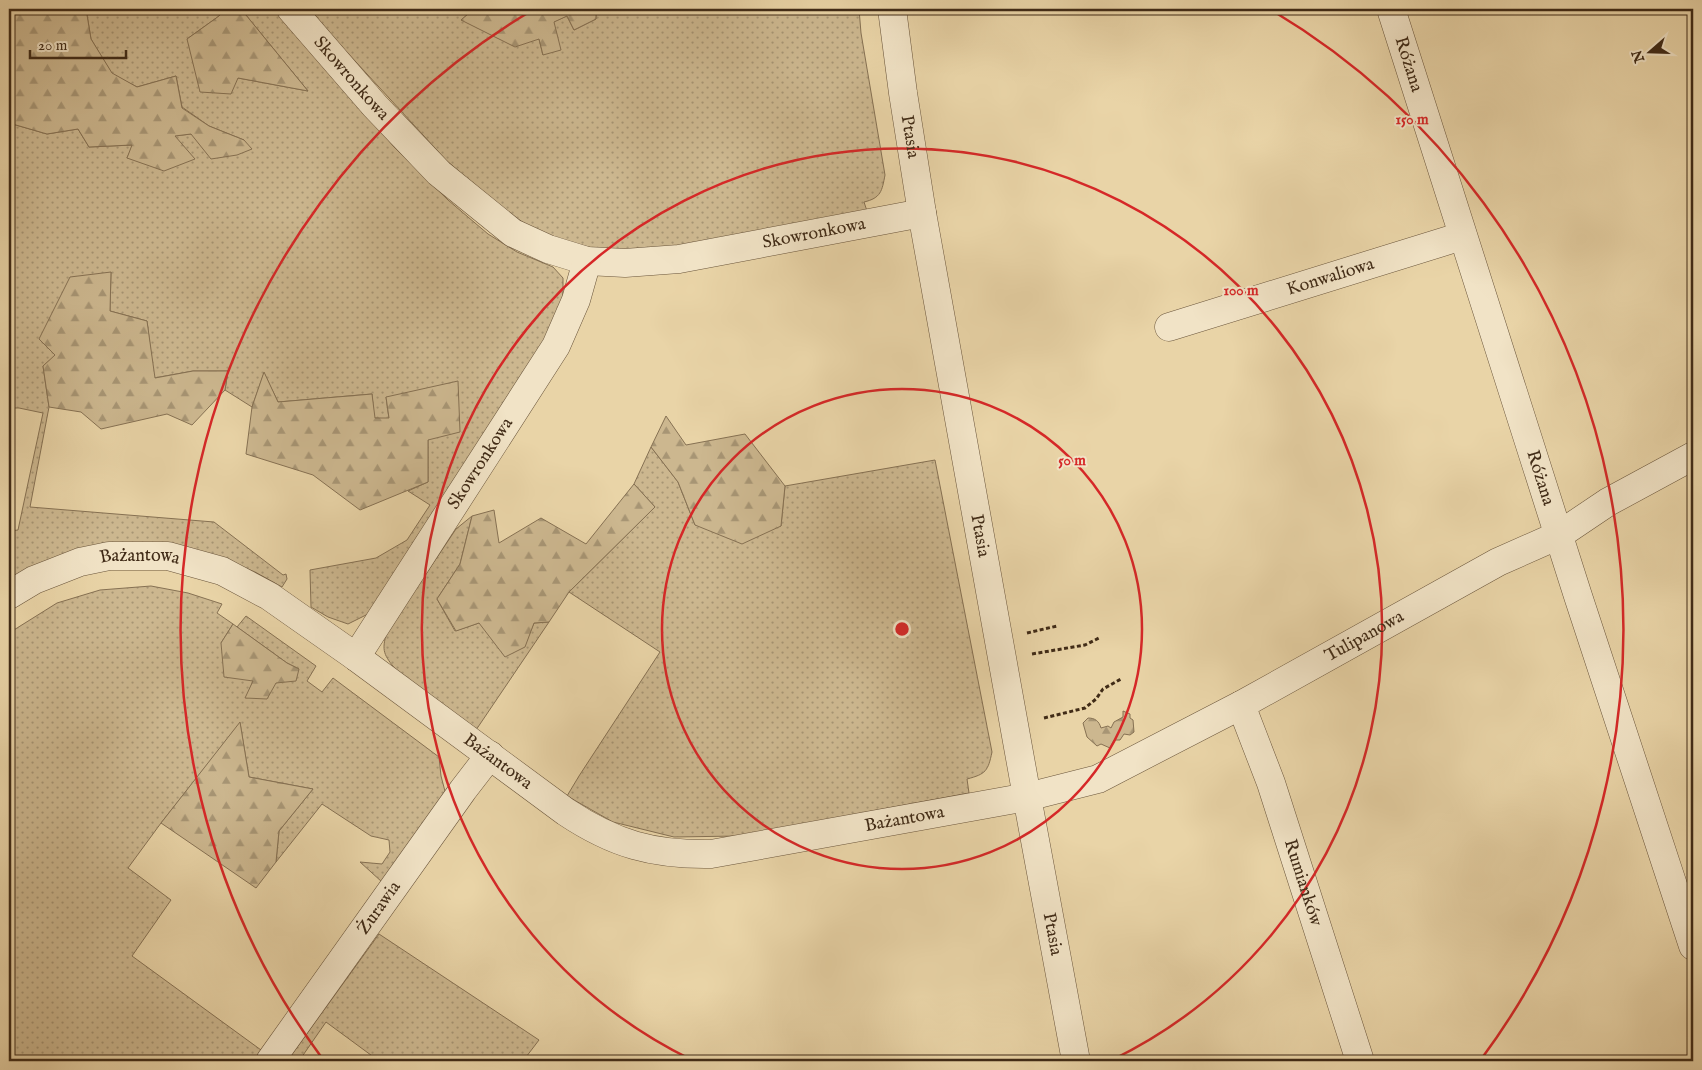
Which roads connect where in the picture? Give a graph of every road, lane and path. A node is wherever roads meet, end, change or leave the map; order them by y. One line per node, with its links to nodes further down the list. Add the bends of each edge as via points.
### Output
1 (291, 9): 6 (street, Skowronkowa, via 375,106 439,173 513,233 548,249)
2 (892, 9): 4 (street, Ptasia)
3 (1391, 9): 5 (street, Różana)
4 (922, 213): 6 (street, Skowronkowa, via 679,259 625,263); 20 (street, Ptasia)
5 (1462, 236): 7 (street, Konwaliowa); 9 (street, Różana)
6 (587, 261): 15 (street, Skowronkowa, via 576,300 556,346)
7 (1169, 327)
8 (1693, 456): 9 (street, Tulipanowa, via 1608,502)
9 (1559, 535): 17 (street, Tulipanowa, via 1498,562); 21 (street, Różana)
10 (9, 595): 15 (street, Bażantowa, via 34,580 80,562 110,556 168,556 222,571 269,596)
11 (1057, 626): 12 (path)
12 (1027, 633)
13 (1099, 638): 14 (path, via 1086,644)
14 (1031, 654)
15 (356, 657): 19 (street, Bażantowa)
16 (1121, 679): 18 (path, via 1103,689 1085,708)
17 (1241, 705): 20 (street, Tulipanowa, via 1098,779); 24 (street, Rumianków, via 1272,784)
18 (1043, 718)
19 (490, 755): 20 (street, Bażantowa, via 598,832 643,848 688,854 735,851); 22 (street, Żurawia)
20 (1026, 797): 23 (street, Ptasia)
21 (1693, 946)
22 (270, 1061)
23 (1076, 1061)
24 (1360, 1061)

